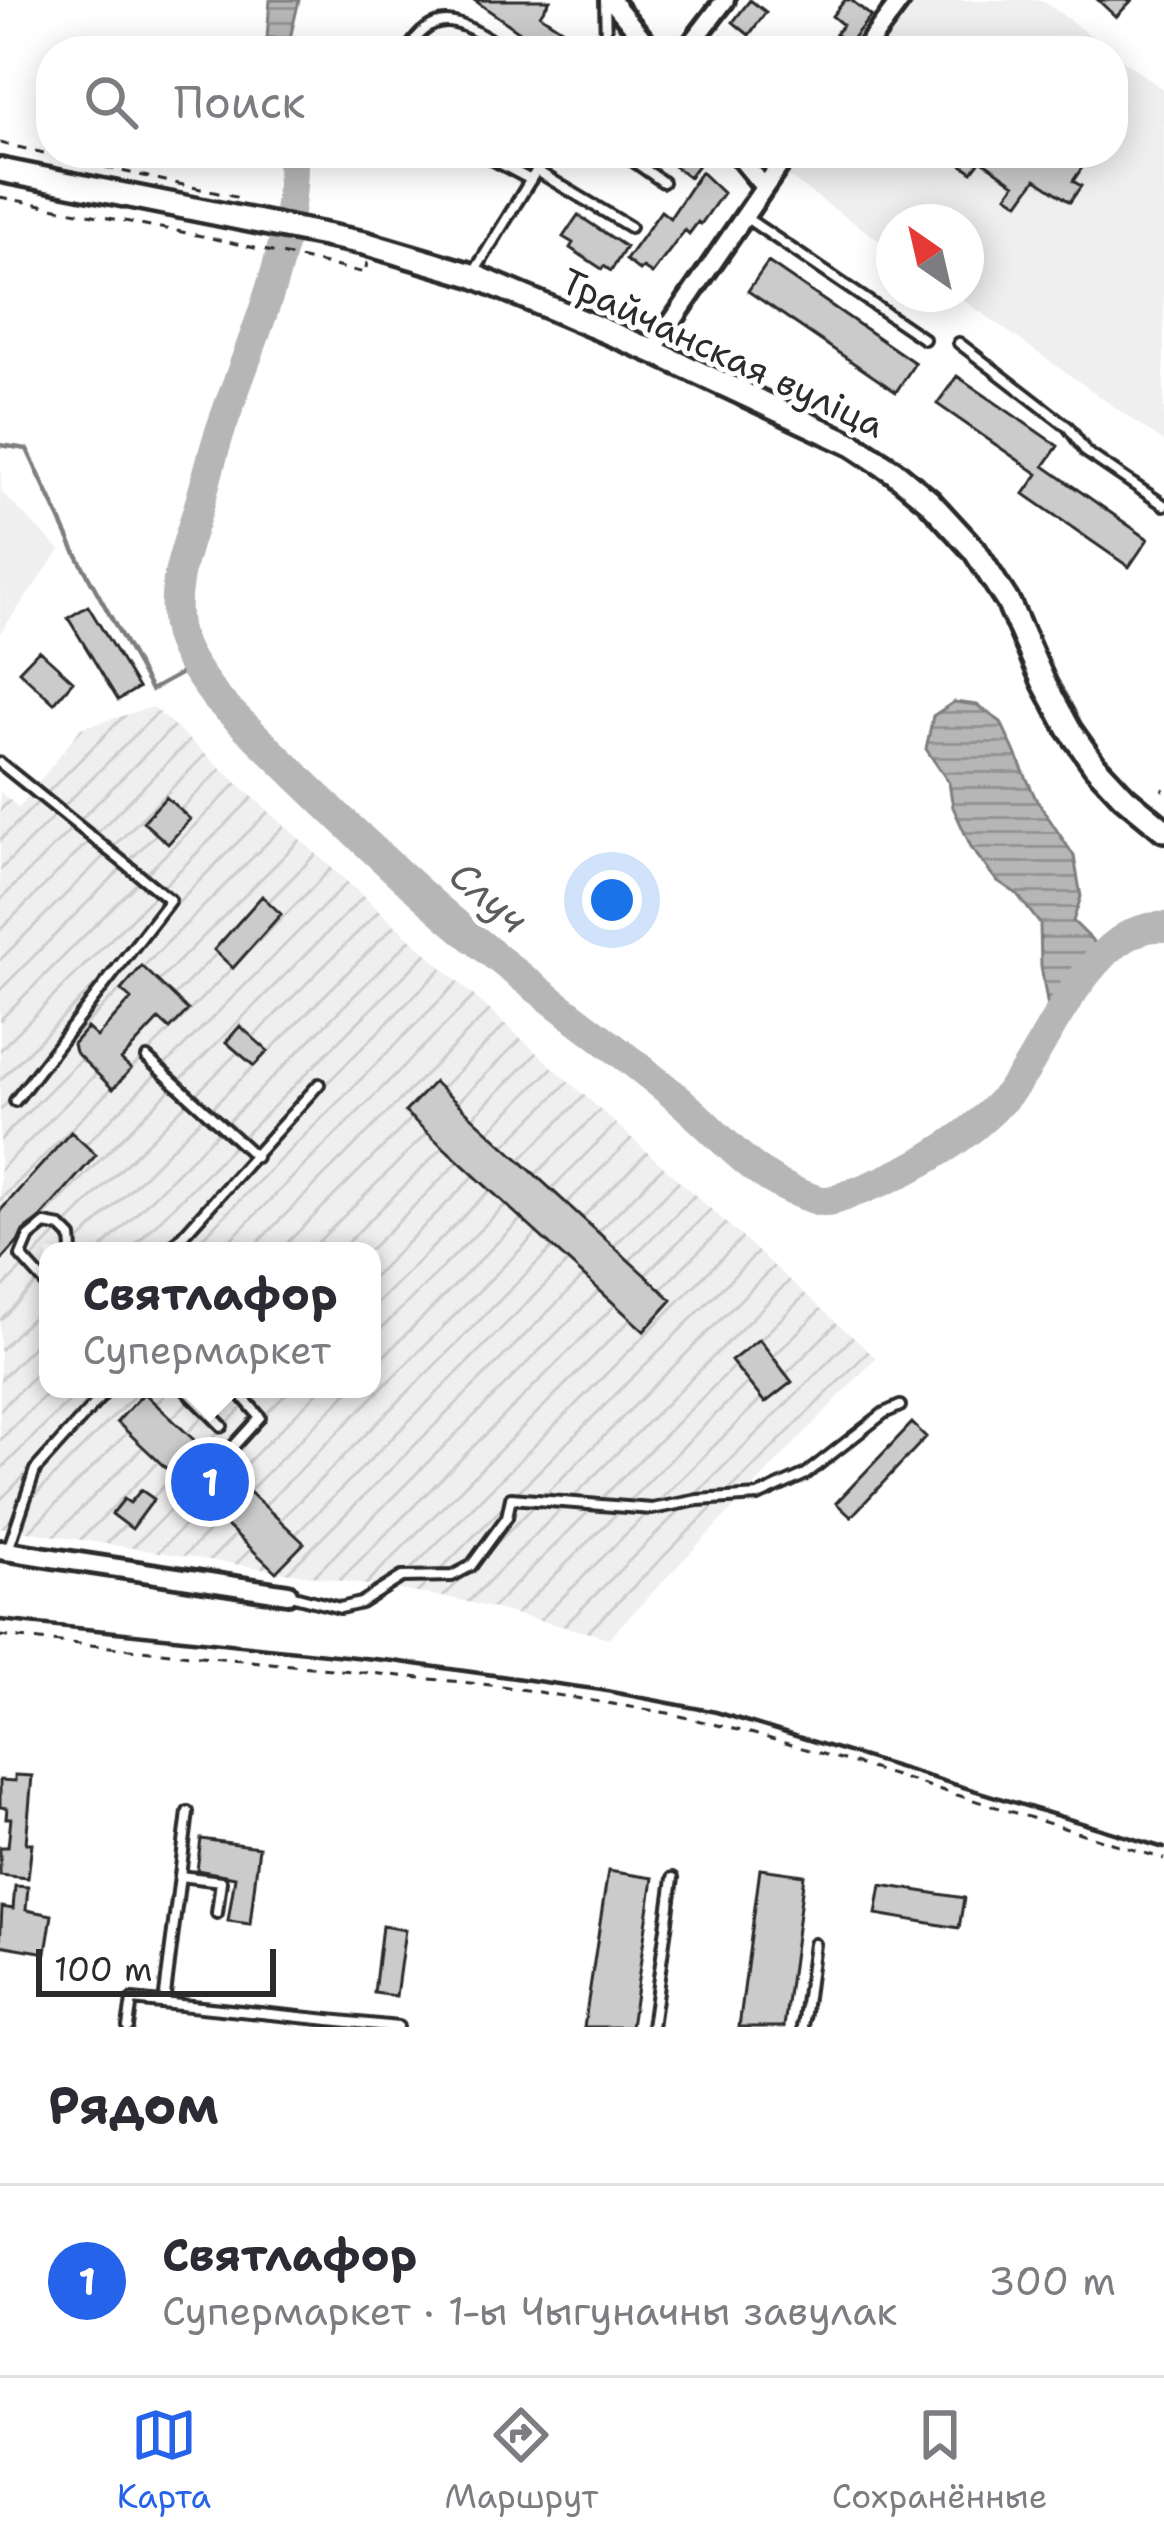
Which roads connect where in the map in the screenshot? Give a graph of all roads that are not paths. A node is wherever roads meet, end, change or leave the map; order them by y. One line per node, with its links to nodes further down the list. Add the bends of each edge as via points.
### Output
1 (608, 0): 6 (lane); 7 (street)
2 (725, 0): 8 (street)
3 (901, 0): 9 (street)
4 (417, 36): 5 (lane, via 446,19)
5 (479, 36)
6 (606, 36)
7 (640, 36)
8 (697, 36)
9 (874, 36)
10 (515, 168): 16 (lane)
11 (539, 168): 16 (lane)
12 (643, 168): 17 (lane)
13 (748, 168): 18 (street)
14 (777, 168): 18 (street)
15 (0, 170): 21 (street, Трайчанская вуліца, via 208,201)
16 (534, 176): 20 (lane); 21 (lane)
17 (663, 182)
18 (764, 187): 19 (street)
19 (744, 216): 22 (lane); 24 (street)
20 (630, 227)
21 (472, 275): 24 (street, Трайчанская вуліца)
22 (923, 339)
23 (958, 343): 25 (lane, via 1068,427 1086,452)
24 (652, 351): 27 (street, Трайчанская вуліца, via 853,446 929,501 992,574 1095,766)
25 (1164, 505)
26 (0, 764): 30 (lane, via 170,900)
27 (1163, 827)
28 (147, 1058): 31 (lane)
29 (319, 1084): 31 (lane)
30 (15, 1101)
31 (256, 1157): 33 (lane)
32 (71, 1242): 34 (lane, via 61,1226 45,1224 28,1237 21,1256)
33 (177, 1242)
34 (39, 1276)
35 (100, 1398): 41 (lane, via 35,1470)
36 (194, 1398): 39 (lane)
37 (244, 1398): 40 (lane, via 260,1417)
38 (900, 1406): 42 (lane, via 806,1474 758,1496 652,1509 511,1498 472,1566 452,1576 401,1577 340,1608)
39 (222, 1426)
40 (230, 1450)
41 (4, 1551): 42 (street)
42 (288, 1594)
43 (188, 1813): 44 (lane)
44 (180, 1876): 46 (lane, via 221,1881); 48 (lane)
45 (673, 1878): 51 (lane)
46 (217, 1913)
47 (814, 1944): 52 (lane)
48 (164, 2003): 49 (lane, via 132,2000); 50 (lane)
49 (128, 2027)
50 (398, 2027)
51 (652, 2027)
52 (803, 2027)

